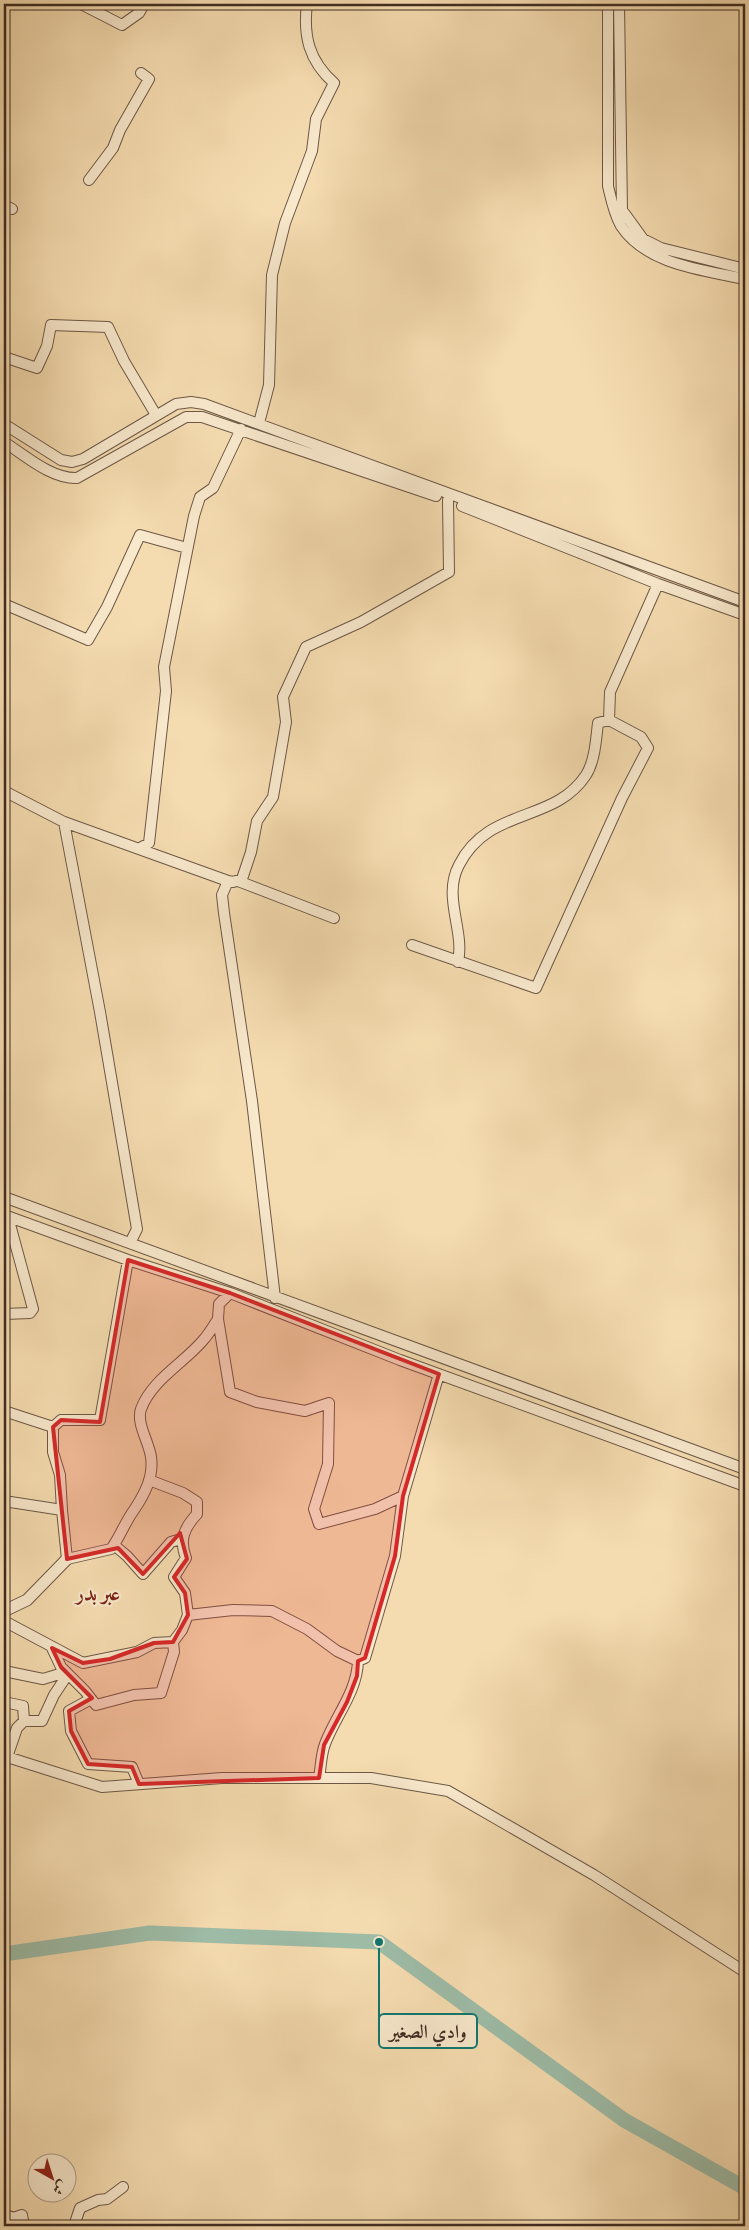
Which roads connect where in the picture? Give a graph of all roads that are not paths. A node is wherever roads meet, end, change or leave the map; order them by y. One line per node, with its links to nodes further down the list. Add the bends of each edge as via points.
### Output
1 (81, 4): 2 (street, via 122,25 139,13)
2 (144, 4)
3 (307, 4): 12 (street, via 305,24 310,48 320,71 334,83 316,119 312,151 285,223 272,275 269,385)
4 (608, 4): 9 (street, via 608,186 613,208 622,226 634,240 660,258)
5 (619, 4): 8 (street, via 622,210 643,239 661,248)
6 (141, 73): 7 (street, via 149,79 120,130 114,148)
7 (88, 180)
8 (745, 269)
9 (745, 278)
10 (4, 357): 11 (street, via 37,368 51,325 108,327 124,362)
11 (156, 415): 12 (street, via 176,404 191,402); 13 (street, via 83,459 72,462 61,460)
12 (259, 423): 19 (street)
13 (4, 424)
14 (241, 429): 15 (street, via 202,417 186,418 77,478 65,478 49,471); 16 (street); 17 (street, via 213,488 200,497)
15 (4, 442)
16 (448, 500): 18 (street); 26 (street, via 449,572 361,622 306,646 283,698 286,722 273,797 257,821 244,875)
17 (187, 548): 20 (street, via 140,535 88,640); 25 (street, via 164,667 166,691 149,842)
18 (658, 584): 21 (street); 22 (street, via 610,692)
19 (745, 602)
20 (4, 604)
21 (745, 616)
22 (609, 720): 29 (street, via 598,723 587,774 564,799 494,826 471,845 452,884 461,949); 29 (street, via 641,737 648,748 536,988)
23 (4, 791): 24 (street)
24 (64, 822): 25 (street); 32 (street, via 137,1229)
25 (140, 848): 26 (street)
26 (233, 881): 27 (street); 35 (street, via 222,895 253,1110)
27 (334, 918)
28 (412, 945): 29 (street)
29 (458, 962)
30 (4, 1197): 32 (street)
31 (6, 1216): 33 (street); 36 (street, via 33,1309 30,1313)
32 (130, 1243): 35 (street)
33 (128, 1260): 34 (street); 40 (street, via 100,1420 60,1420)
34 (230, 1293): 37 (street, via 219,1304); 38 (street)
35 (275, 1298): 41 (street)
36 (4, 1314)
37 (218, 1319): 42 (street, via 205,1339 150,1392 140,1410 151,1458); 44 (street, via 230,1392 257,1402 305,1411 329,1403 328,1464 314,1509 319,1524 375,1509)
38 (439, 1374): 43 (street); 44 (street)
39 (4, 1411): 40 (street)
40 (53, 1427): 46 (street, via 53,1452 60,1475)
41 (745, 1469)
42 (149, 1480): 47 (street, via 197,1502 197,1514); 48 (street, via 141,1503)
43 (745, 1486)
44 (404, 1496): 55 (street, via 395,1556 365,1658)
45 (4, 1501): 46 (street)
46 (62, 1510): 49 (street)
47 (181, 1539): 48 (street, via 171,1542 143,1574); 51 (street, via 186,1558 174,1577 185,1593)
48 (114, 1545): 49 (street, via 111,1549)
49 (67, 1559): 50 (street, via 27,1600)
50 (4, 1611)
51 (188, 1615): 53 (street); 55 (street, via 233,1610 272,1611 307,1629 337,1651)
52 (4, 1621): 54 (street)
53 (172, 1642): 54 (street, via 154,1643 137,1652 83,1663); 58 (street, via 174,1652 161,1693 96,1705)
54 (52, 1648): 57 (street)
55 (358, 1660): 62 (street, via 357,1676 347,1702 324,1745)
56 (4, 1671): 57 (street, via 43,1679)
57 (67, 1673): 58 (street); 60 (street, via 42,1721)
58 (91, 1699): 63 (street, via 69,1711 71,1731 88,1764 132,1768)
59 (4, 1702): 60 (street, via 23,1706)
60 (24, 1722): 61 (street, via 17,1728)
61 (6, 1757): 63 (street, via 102,1787)
62 (319, 1778): 63 (street, via 222,1778); 64 (street, via 370,1778 448,1791 594,1875)
63 (139, 1784)
64 (745, 1972)
65 (123, 2187): 68 (street, via 107,2199 80,2208)
66 (4, 2214): 67 (street, via 13,2218 22,2215)
67 (24, 2226)
68 (74, 2226)

